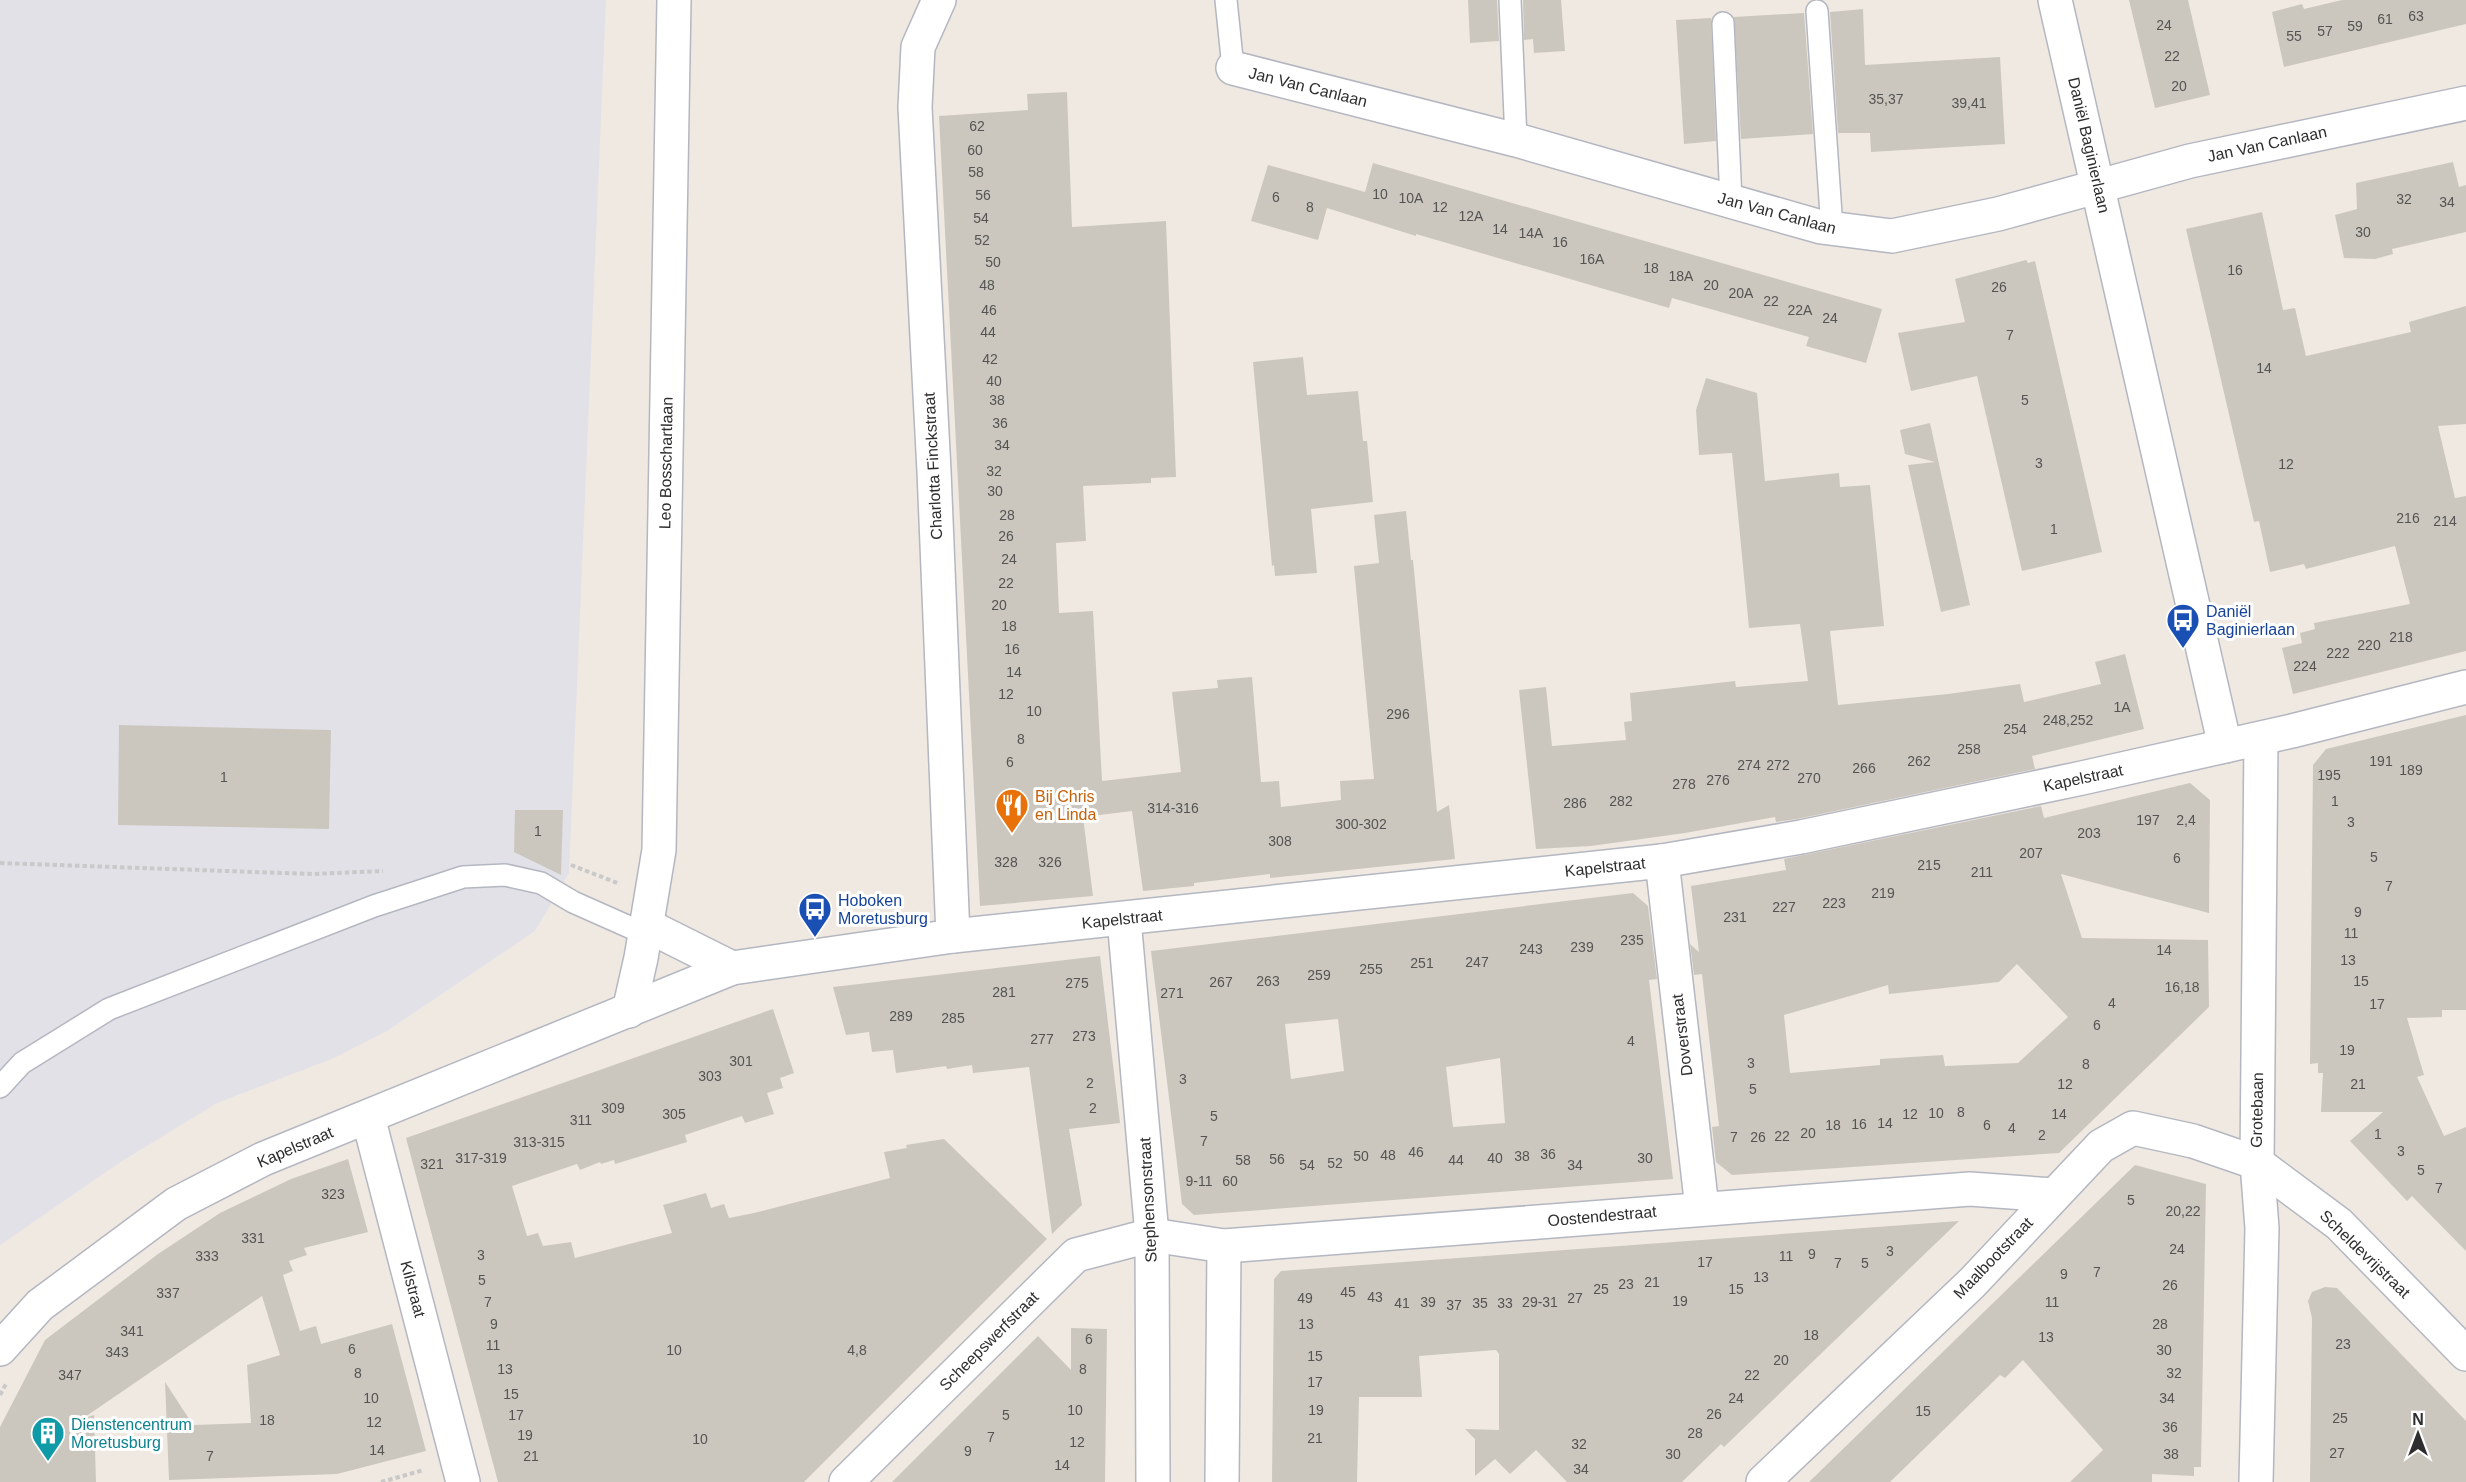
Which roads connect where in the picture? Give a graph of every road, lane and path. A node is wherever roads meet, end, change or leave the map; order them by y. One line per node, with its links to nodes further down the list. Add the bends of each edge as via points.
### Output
1 (674, 0): 21 (street, Leo Bosschartlaan, via 659,850)
2 (939, 0): 22 (street, Charlotta Finckstraat, via 918,47 915,107)
3 (1226, 0): 8 (lane)
4 (1510, 0): 10 (lane)
5 (2055, 0): 11 (street, Daniël Baginierlaan)
6 (1817, 11): 13 (lane)
7 (1723, 23): 12 (lane)
8 (1233, 68): 10 (street, Jan Van Canlaan)
9 (2466, 103): 11 (street, Jan Van Canlaan, via 2190,160)
10 (1516, 140): 12 (street, Jan Van Canlaan)
11 (2099, 188): 13 (street, Jan Van Canlaan, via 1892,236); 16 (street, Daniël Baginierlaan)
12 (1731, 201): 13 (street, Jan Van Canlaan)
13 (1832, 229)
14 (2466, 687): 15 (street, Kapelstraat)
15 (2261, 739): 16 (street, Kapelstraat); 27 (street, Grotebaan)
16 (2225, 746): 17 (street, Kapelstraat, via 1899,817)
17 (1662, 861): 20 (street, Kapelstraat); 29 (street, Doverstraat)
18 (0, 863): 19 (path)
19 (367, 873)
20 (1124, 919): 22 (street, Kapelstraat); 30 (street, Stephensonstraat)
21 (645, 930): 23 (street); 24 (street); 25 (lane, via 573,902 541,883 504,875 463,877 374,906 109,1009 22,1063)
22 (954, 936): 23 (street, Kapelstraat)
23 (732, 968): 24 (street, Kapelstraat)
24 (628, 1011): 26 (street, Kapelstraat)
25 (0, 1087)
26 (368, 1117): 32 (street, Kapelstraat, via 263,1159 176,1204 40,1305); 34 (street, Kilstraat)
27 (2257, 1163): 28 (street, Maalbootstraat, via 2193,1141 2133,1128 2101,1146); 33 (street, Scheldevrijstraat, via 2339,1224); 40 (street, Grotebaan, via 2262,1228)
28 (2053, 1195): 29 (street, Oostendestraat, via 1970,1189); 39 (street, Maalbootstraat, via 1972,1283)
29 (1702, 1208): 31 (street, Oostendestraat)
30 (1152, 1235): 31 (street, Oostendestraat); 36 (street, Scheepswerfstraat, via 1076,1255); 37 (street, Stephensonstraat)
31 (1224, 1246): 38 (street)
32 (0, 1349)
33 (2466, 1354)
34 (461, 1471): 35 (path)
35 (381, 1482)
36 (846, 1482)
37 (1153, 1482)
38 (1222, 1482)
39 (1763, 1482)
40 (2256, 1482)

